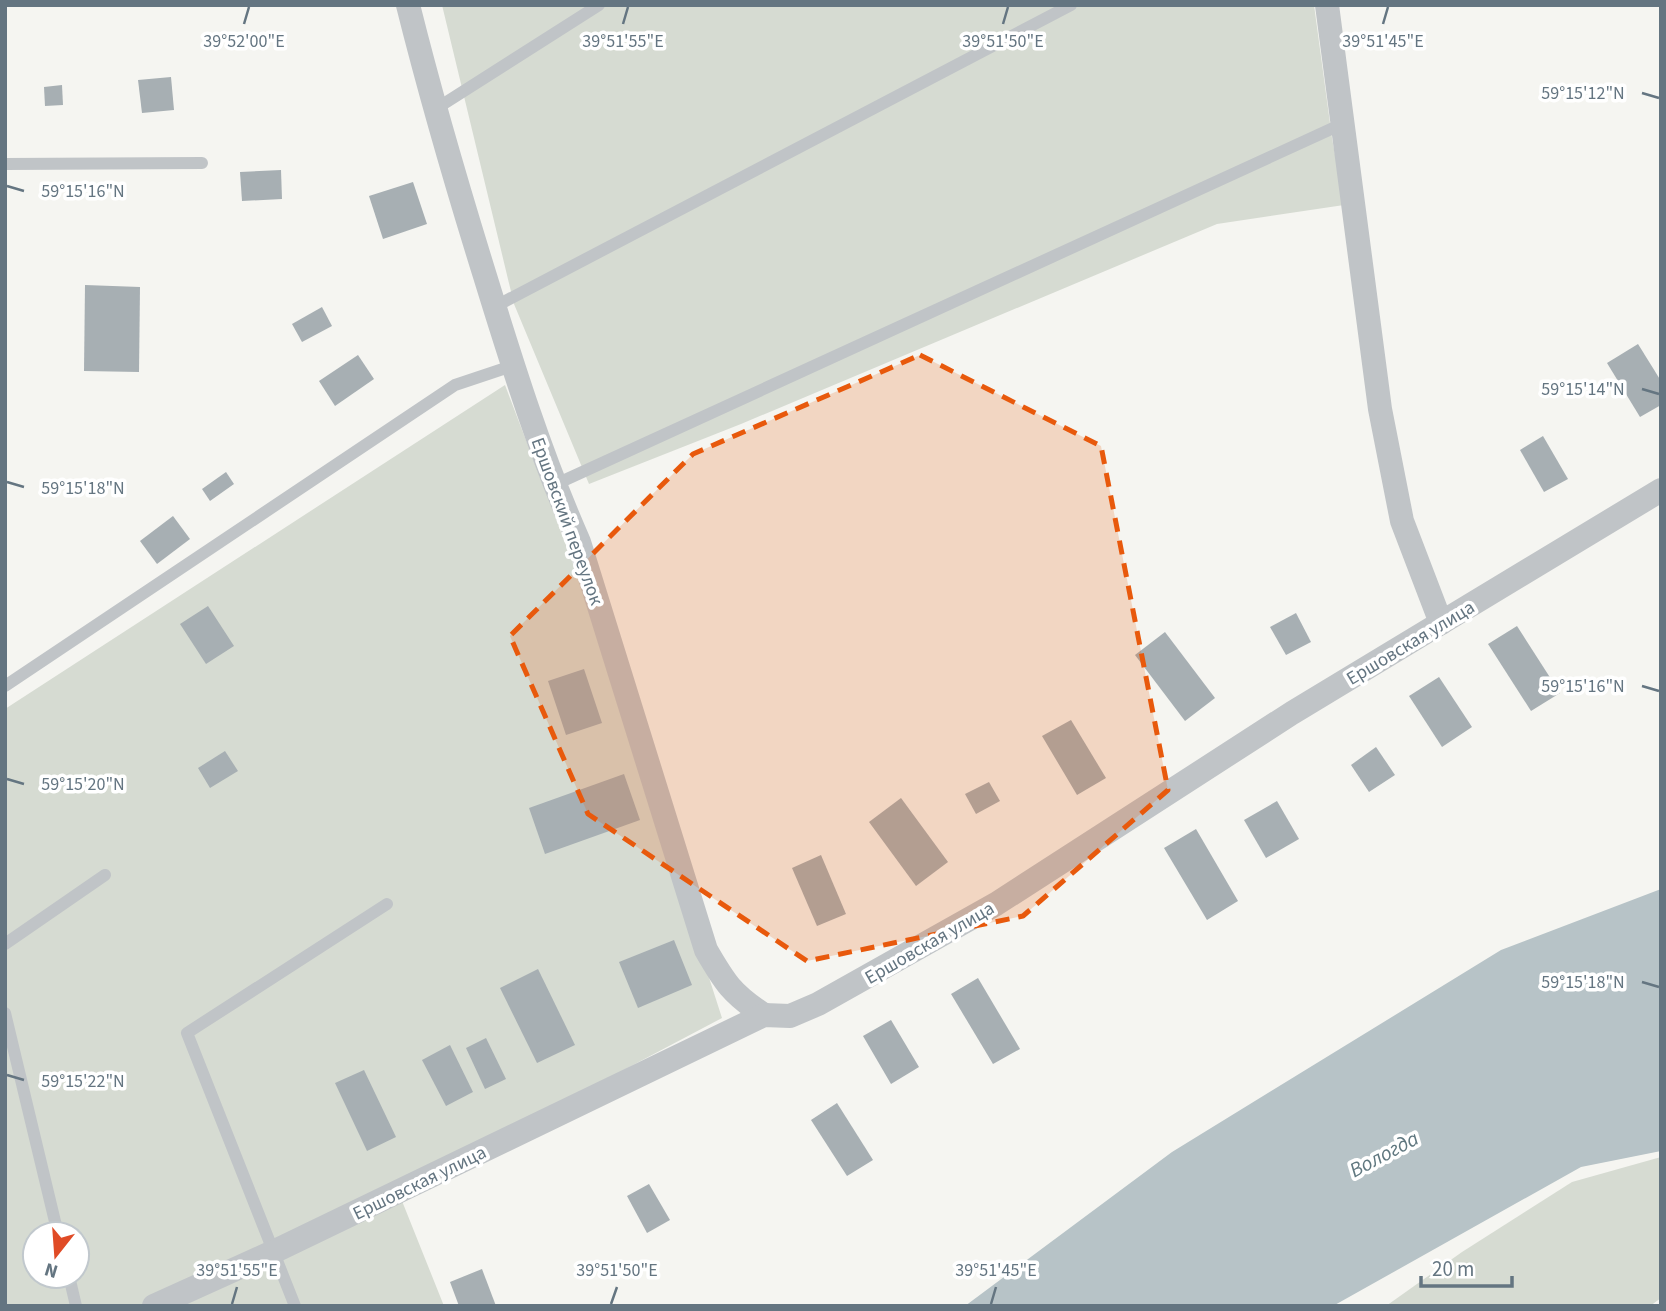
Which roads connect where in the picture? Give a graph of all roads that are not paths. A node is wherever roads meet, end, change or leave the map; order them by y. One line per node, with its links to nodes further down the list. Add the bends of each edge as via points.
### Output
1 (408, 5): 5 (street, Ершовский переулок)
2 (599, 5): 5 (lane)
3 (1071, 5): 9 (lane)
4 (1326, 5): 6 (street)
5 (434, 110): 9 (street, Ершовский переулок)
6 (1342, 124): 11 (lane); 13 (street, via 1380,409 1402,522)
7 (202, 163): 8 (lane)
8 (5, 164)
9 (494, 307): 10 (street, Ершовский переулок)
10 (512, 366): 11 (street, Ершовский переулок); 14 (lane, via 455,385)
11 (554, 485): 19 (street, Ершовский переулок, via 579,542 706,950 727,986)
12 (1661, 490): 13 (street, Ершовская улица)
13 (1441, 623): 19 (street, Ершовская улица, via 996,904 818,1004 790,1016)
14 (5, 686)
15 (105, 875): 17 (lane)
16 (387, 904): 21 (lane, via 187,1032)
17 (5, 944)
18 (5, 1013): 20 (lane)
19 (764, 1015): 21 (street, Ершовская улица)
20 (55, 1220)
21 (273, 1252): 22 (street, Ершовская улица); 23 (lane)
22 (154, 1306)
23 (295, 1306)

